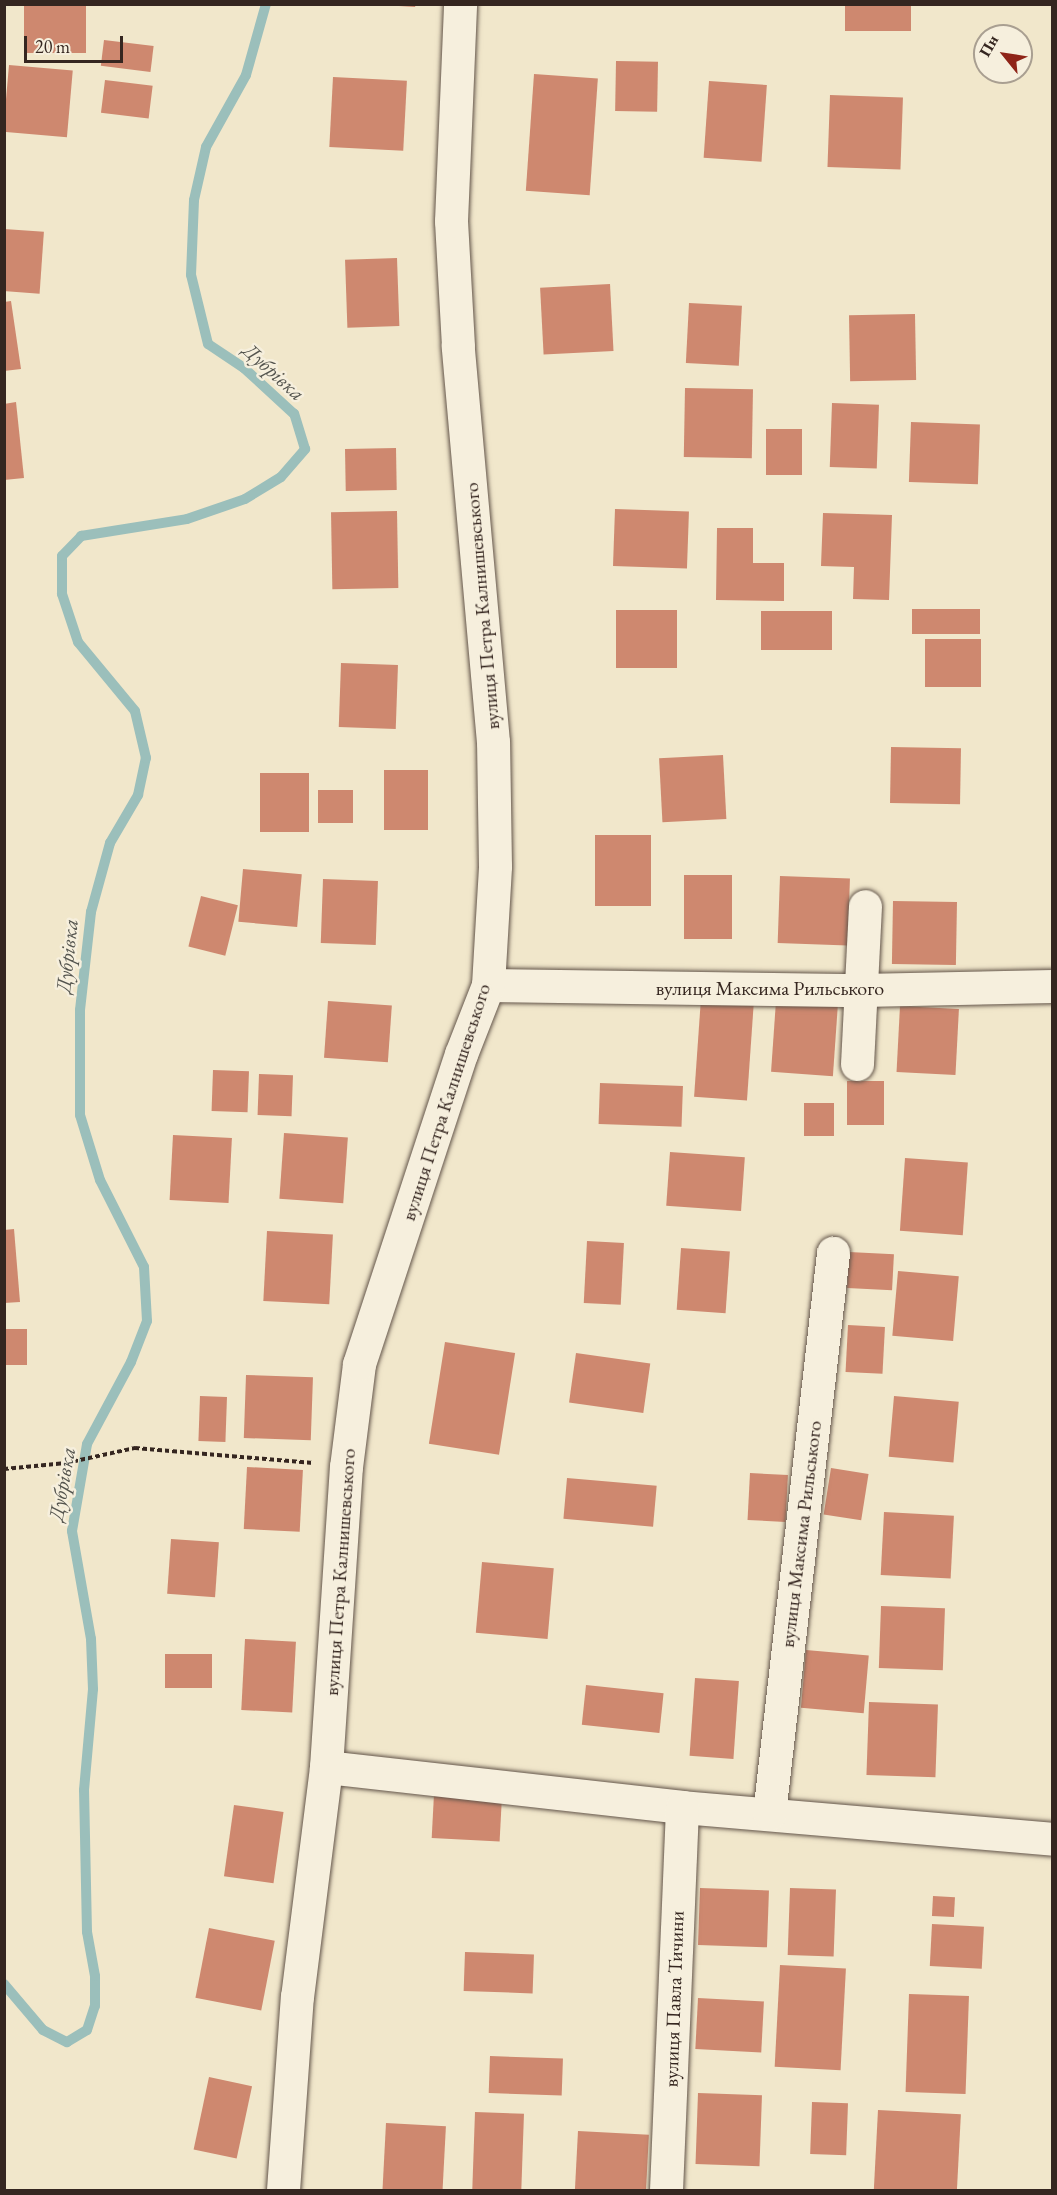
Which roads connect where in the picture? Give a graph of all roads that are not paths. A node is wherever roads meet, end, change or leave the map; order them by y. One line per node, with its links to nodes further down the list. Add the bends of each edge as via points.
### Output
1 (460, 4): 3 (street, вулиця Петра Калнишевського, via 451,221 458,346 494,742 495,866)
2 (865, 906): 5 (street)
3 (488, 985): 5 (street, вулиця Максима Рильського); 8 (street, вулиця Петра Калнишевського, via 461,1054 359,1364 346,1467)
4 (1053, 986): 5 (street, вулиця Максима Рильського)
5 (861, 990): 6 (street)
6 (857, 1064)
7 (833, 1253): 10 (street, вулиця Максима Рильського)
8 (326, 1767): 9 (street); 12 (street, вулиця Петра Калнишевського, via 297,1996)
9 (682, 1807): 10 (street); 13 (street, вулиця Павла Тичини)
10 (769, 1814): 11 (street)
11 (1053, 1839)
12 (283, 2190)
13 (666, 2190)

